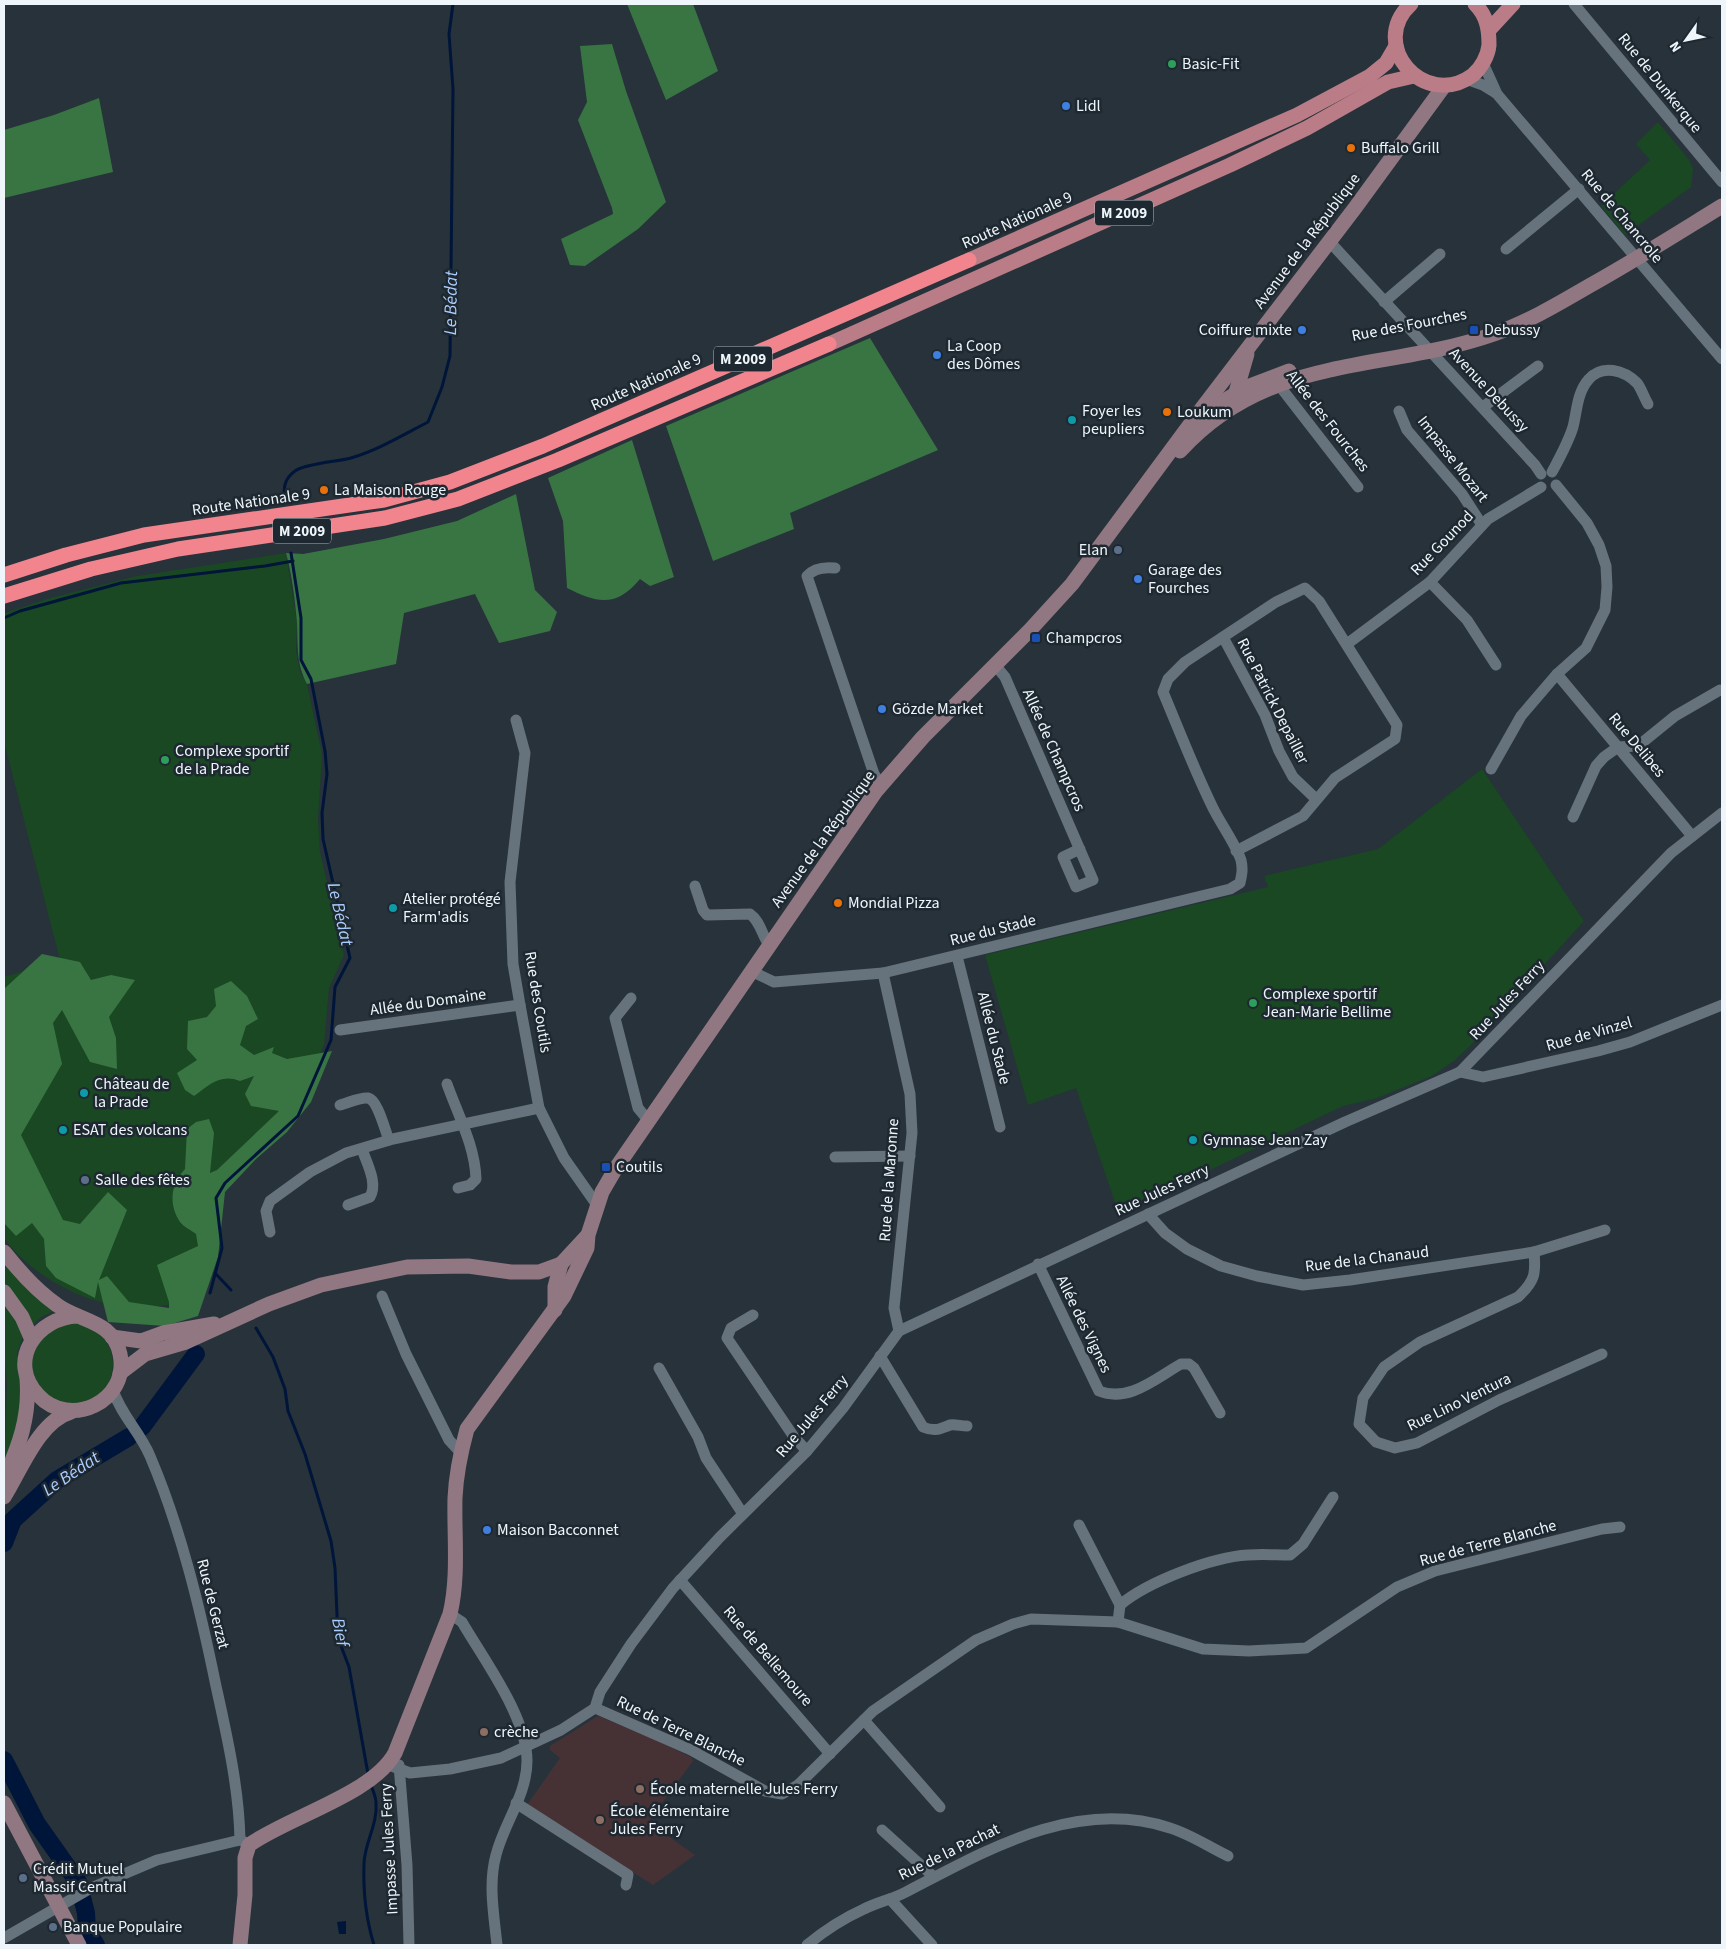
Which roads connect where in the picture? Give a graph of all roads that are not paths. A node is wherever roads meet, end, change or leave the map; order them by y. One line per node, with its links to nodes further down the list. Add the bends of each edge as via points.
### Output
1 (1475, 4): 5 (main road)
2 (1513, 4): 5 (main road)
3 (1574, 4): 12 (street, Rue de Dunkerque)
4 (1404, 7): 6 (main road)
5 (1489, 30): 7 (main road, via 1488,50)
6 (1396, 46): 8 (main road, via 1400,58); 20 (main road, Route Nationale 9 / M 2009, via 1386,63 1370,76 1297,115)
7 (1483, 63): 9 (main road); 11 (street, Rue de Chancrole)
8 (1414, 76): 10 (main road); 22 (main road, M 2009, via 1388,82 1307,128 1230,165)
9 (1466, 79): 10 (main road); 11 (street, Rue de Chancrole, via 1483,84)
10 (1444, 86): 16 (street, Avenue de la République)
11 (1498, 94): 13 (street, Rue de Chancrole)
12 (1722, 182)
13 (1579, 189): 17 (street); 19 (street, Rue de Chancrole)
14 (1722, 196): 19 (street)
15 (1722, 206): 19 (street)
16 (1330, 241): 21 (street, Avenue Debussy); 23 (street, Avenue de la République)
17 (1506, 249)
18 (1440, 254): 21 (street)
19 (1633, 256): 24 (street, Rue des Fourches, via 1540,315 1494,334); 25 (street, Rue de Chancrole)
20 (969, 260): 40 (highway, Route Nationale 9 / M 2009, via 543,446 450,482 384,500 144,535)
21 (1384, 302): 24 (street, Avenue Debussy)
22 (829, 344): 42 (highway, M 2009, via 486,489 420,510 178,550 91,569)
23 (1251, 344): 28 (street); 32 (street, Avenue de la République)
24 (1425, 345): 27 (street, Rue des Fourches); 30 (street, Avenue Debussy)
25 (1722, 359)
26 (1538, 366): 30 (street)
27 (1275, 380): 28 (street, Rue des Fourches); 35 (street, Allée des Fourches)
28 (1234, 401): 32 (street, Rue des Fourches, via 1215,404); 37 (street, Avenue de la République)
29 (1648, 404): 33 (street, via 1637,384 1622,372 1606,370 1589,378 1578,398 1566,447)
30 (1483, 407): 33 (street, Avenue Debussy)
31 (1399, 412): 38 (street, Impasse Mozart, via 1406,430 1458,490)
32 (1192, 422): 37 (street, Avenue de la République)
33 (1546, 473): 34 (street, via 1556,476); 36 (street, via 1538,479)
34 (1556, 485): 36 (street, via 1549,490); 47 (street, via 1587,523 1600,545 1607,587 1604,610 1586,648)
35 (1358, 487)
36 (1541, 487): 38 (street, Rue Gounod)
37 (1136, 499): 45 (street, Avenue de la République, via 1072,584)
38 (1482, 525): 41 (street, Rue Gounod)
39 (835, 568): 52 (street, via 824,567 807,576 874,774)
40 (4, 574)
41 (1430, 582): 44 (street, Rue Gounod); 46 (street, via 1467,620)
42 (4, 596)
43 (1223, 637): 44 (street, via 1276,602 1305,588 1319,601); 53 (street, Rue Patrick Depailler, via 1265,714 1293,777); 58 (street, via 1185,662 1168,679 1163,692 1211,804)
44 (1347, 644): 53 (street, via 1397,725 1395,739 1335,778)
45 (994, 665): 52 (street, Avenue de la République, via 929,730); 57 (street, Allée de Champcros, via 1005,677)
46 (1496, 665)
47 (1557, 674): 50 (street, Rue Delibes); 51 (street, via 1521,716)
48 (1720, 690): 50 (street, via 1675,716 1638,746)
49 (516, 720): 65 (street, Rue des Coutils, via 525,753 510,882 513,964)
50 (1618, 747): 55 (street, via 1596,766); 56 (street, Rue Delibes)
51 (1491, 769)
52 (882, 785): 60 (street, Avenue de la République)
53 (1316, 799): 58 (street, via 1303,816)
54 (1722, 813): 56 (street, Rue Jules Ferry)
55 (1573, 817)
56 (1692, 836): 68 (street, Rue Jules Ferry, via 1671,853)
57 (1080, 850)
58 (1236, 852): 61 (street, Rue du Stade, via 1243,870 1240,883 1230,889)
59 (695, 886): 60 (street, via 707,915 750,914)
60 (769, 945): 62 (street, Avenue de la République)
61 (957, 956): 63 (street, Rue du Stade); 74 (street, Allée du Stade)
62 (750, 971): 63 (street, Rue du Stade, via 774,982); 72 (street, Avenue de la République)
63 (883, 973): 77 (street, Rue de la Maronne, via 910,1094)
64 (631, 998): 72 (street, via 615,1018 638,1108)
65 (520, 1005): 67 (street, Allée du Domaine); 71 (street, Rue des Coutils)
66 (1722, 1005): 68 (street, Rue de Vinzel, via 1630,1042 1598,1051 1483,1077)
67 (340, 1030)
68 (1460, 1072): 82 (street, Rue Jules Ferry)
69 (447, 1084): 73 (street)
70 (340, 1105): 75 (street, via 370,1099 378,1108)
71 (539, 1108): 73 (street); 81 (street, Rue des Coutils, via 564,1158)
72 (648, 1120): 81 (street, Avenue de la République, via 616,1168)
73 (462, 1123): 75 (street); 79 (street, via 472,1150 476,1179 470,1185)
74 (1000, 1127)
75 (388, 1140): 76 (street)
76 (362, 1149): 80 (street, via 373,1191 370,1198); 84 (street, via 336,1157 270,1202 266,1211)
77 (910, 1156): 78 (street); 99 (street, Rue de la Maronne, via 894,1308)
78 (834, 1157)
79 (458, 1188)
80 (348, 1204)
81 (598, 1205): 85 (street, Avenue de la République)
82 (1148, 1214): 87 (street, Rue de la Chanaud, via 1165,1233 1187,1249 1221,1266 1303,1284); 89 (street, Rue Jules Ferry)
83 (1605, 1230): 87 (street, Rue de la Chanaud)
84 (270, 1232)
85 (588, 1235): 88 (street, Avenue de la République); 91 (street, Avenue de la République, via 587,1248)
86 (4, 1252): 98 (street, via 39,1290)
87 (1534, 1252): 102 (street, Rue Lino Ventura, via 1536,1272 1528,1288 1518,1297 1420,1342 1384,1366 1363,1398 1359,1424 1376,1442 1395,1448 1416,1443 1499,1400)
88 (562, 1264): 90 (street, via 539,1272); 92 (street, Avenue de la République)
89 (1038, 1264): 99 (street, Rue Jules Ferry); 109 (street, Allée des Vignes, via 1099,1391 1111,1396 1128,1394 1181,1364 1189,1364)
90 (511, 1272): 92 (street); 95 (street, via 468,1266 407,1267 321,1285)
91 (572, 1279): 92 (street); 96 (street, Avenue de la République)
92 (554, 1287): 96 (street, Avenue de la République)
93 (4, 1292): 101 (street, via 22,1317)
94 (382, 1296): 112 (street, via 402,1348 449,1440)
95 (251, 1312): 100 (street, via 140,1341); 106 (street, via 186,1342 144,1354)
96 (554, 1313): 112 (street, Avenue de la République, via 467,1429)
97 (754, 1315): 111 (street, via 731,1328 727,1338 794,1437)
98 (78, 1316): 100 (street, via 97,1323); 101 (street, via 52,1322)
99 (899, 1331): 103 (street, Rue Jules Ferry)
100 (112, 1337): 106 (street, via 120,1354)
101 (32, 1340): 105 (street)
102 (1602, 1354)
103 (880, 1356): 110 (street, via 923,1427 941,1430 952,1425); 111 (street, Rue Jules Ferry)
104 (659, 1368): 116 (street, via 698,1437 706,1458)
105 (26, 1370): 108 (street, via 30,1383 46,1403); 113 (street, via 28,1398 25,1424 21,1442)
106 (120, 1373): 107 (street)
107 (113, 1390): 108 (street, via 100,1404); 132 (street, Rue de Gerzat, via 120,1408 150,1455 187,1565 230,1752)
108 (71, 1412): 114 (street, via 50,1423 41,1433)
109 (1220, 1413)
110 (966, 1426)
111 (807, 1451): 116 (street, Rue Jules Ferry)
112 (460, 1452): 121 (street, Avenue de la République, via 455,1496 454,1597)
113 (4, 1480)
114 (4, 1497)
115 (1333, 1498): 120 (street, via 1303,1544 1290,1555 1246,1555 1200,1566 1154,1584)
116 (743, 1514): 119 (street, Rue Jules Ferry)
117 (1079, 1525): 120 (street)
118 (1620, 1527): 122 (street, Rue de Terre Blanche, via 1435,1571 1397,1587 1306,1648 1204,1649)
119 (680, 1580): 123 (street, Rue Jules Ferry, via 631,1644 600,1692); 126 (street, Rue de Bellemoure)
120 (1120, 1605): 122 (street)
121 (450, 1614): 125 (street, via 462,1622 518,1719); 127 (street, Avenue de la République)
122 (1118, 1622): 124 (street, Rue de Terre Blanche, via 1031,1619 1013,1624 976,1640 910,1684)
123 (595, 1708): 125 (street); 126 (street, Rue de Terre Blanche, via 691,1750 776,1794 789,1792 798,1786)
124 (864, 1720): 126 (street, Rue de Terre Blanche); 130 (street)
125 (525, 1748): 127 (street, via 501,1758 450,1769 410,1772); 129 (street, via 525,1779)
126 (830, 1754)
127 (395, 1763): 132 (street, via 363,1784); 141 (street, Impasse Jules Ferry)
128 (4, 1803): 137 (street)
129 (516, 1803): 135 (street, via 628,1875); 142 (street, via 493,1865 491,1883)
130 (940, 1807)
131 (882, 1830): 134 (street)
132 (245, 1842): 137 (street, via 157,1860 91,1888); 140 (street, via 245,1895)
133 (1228, 1856): 134 (street, Rue de la Pachat, via 1170,1828 1122,1818 1082,1820 1004,1842)
134 (934, 1877): 136 (street, Rue de la Pachat)
135 (626, 1885)
136 (890, 1899): 143 (street, Rue de la Pachat, via 864,1909); 144 (street)
137 (63, 1904): 138 (street); 139 (street)
138 (4, 1938)
139 (79, 1945)
140 (240, 1945)
141 (410, 1945)
142 (497, 1945)
143 (807, 1945)
144 (932, 1945)

